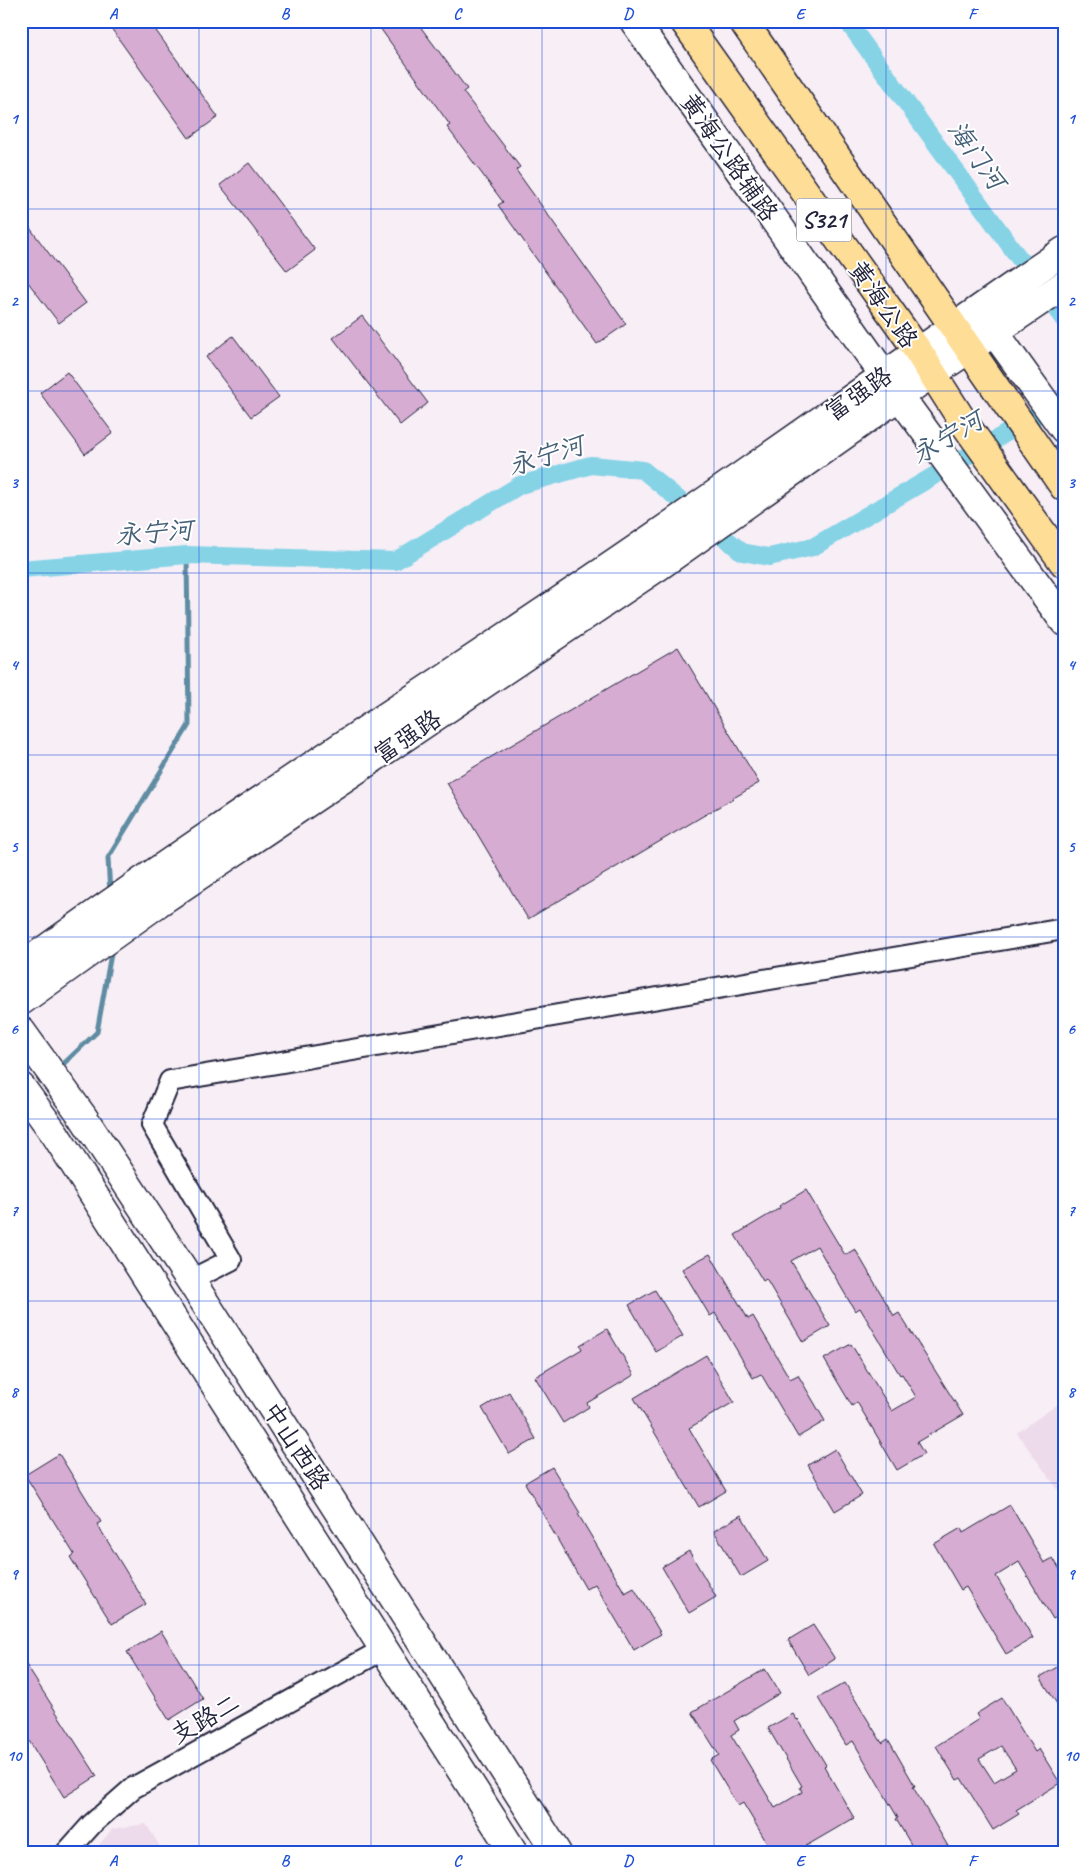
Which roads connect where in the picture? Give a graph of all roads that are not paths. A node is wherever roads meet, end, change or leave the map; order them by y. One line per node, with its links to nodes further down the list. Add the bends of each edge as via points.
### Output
1 (634, 21): 10 (main road, 黄海公路辅路)
2 (684, 21): 9 (main road, 黄海公路 / S321)
3 (743, 21): 6 (main road, 黄海公路 / S321)
4 (1062, 252): 6 (main road, 富强路)
5 (1064, 286): 7 (main road, 富强路)
6 (954, 326): 7 (main road); 8 (main road, 黄海公路 / S321); 9 (main road, 富强路)
7 (995, 333): 8 (main road, 富强路); 11 (main road)
8 (970, 349): 9 (main road, 富强路); 12 (main road, 黄海公路 / S321)
9 (925, 362): 10 (main road, 富强路); 14 (main road, 黄海公路 / S321, via 962,420)
10 (892, 386): 13 (main road, 富强路); 15 (main road, 黄海公路辅路)
11 (1064, 429)
12 (1064, 486)
13 (736, 494): 17 (main road, 富强路, via 636,549 147,878); 18 (main road, 富强路, via 656,568 158,903)
14 (1064, 563)
15 (1064, 621)
16 (1064, 929): 21 (street, via 170,1081 152,1125 231,1260)
17 (21, 967)
18 (21, 1001)
19 (26, 1037): 21 (main road, 中山西路)
20 (21, 1087): 22 (main road, 中山西路, via 55,1134)
21 (191, 1280): 25 (main road, 中山西路)
22 (384, 1649): 23 (street, 支路二, via 133,1788 92,1824); 24 (main road, 中山西路)
23 (66, 1853)
24 (514, 1853)
25 (557, 1853)

